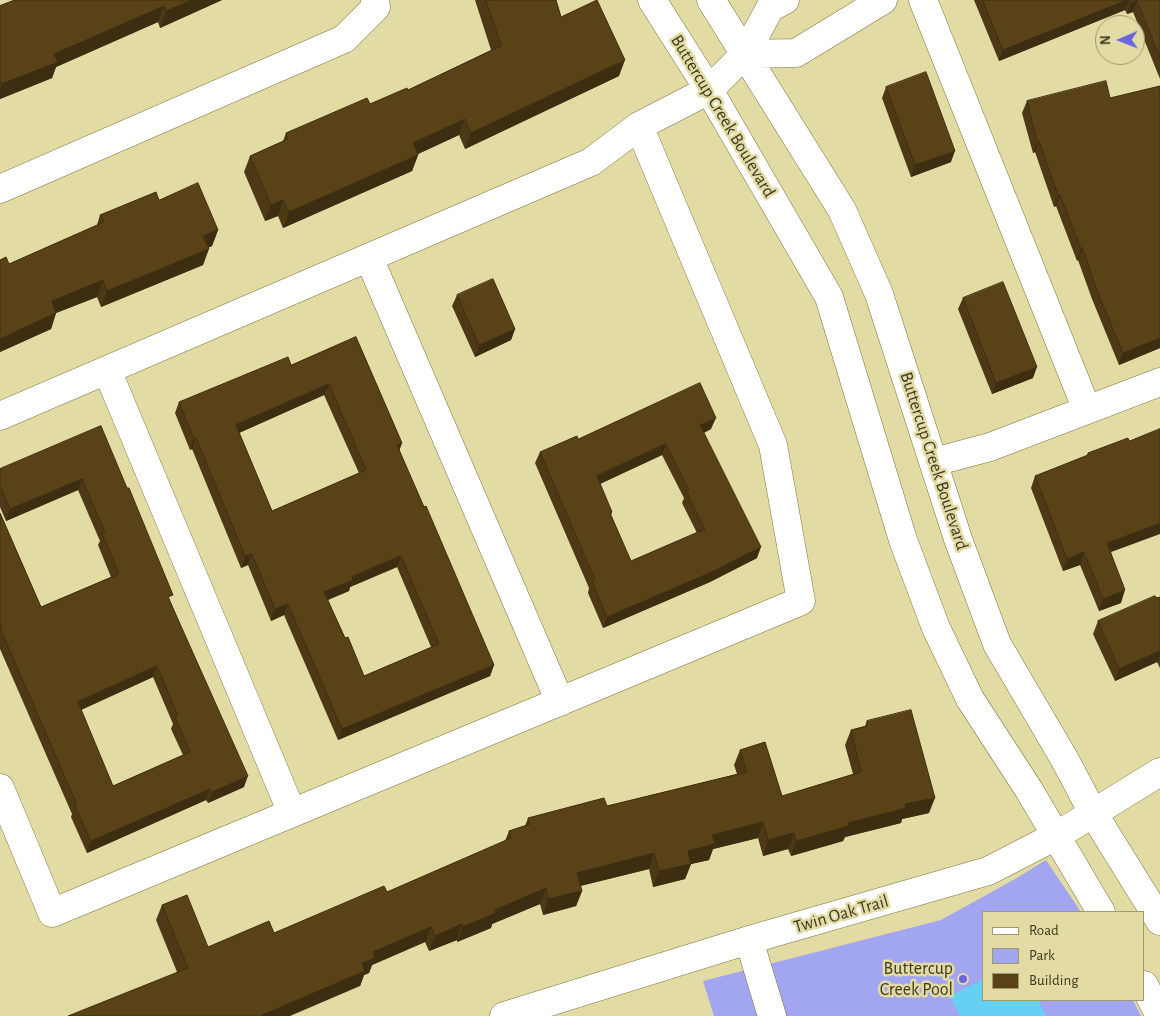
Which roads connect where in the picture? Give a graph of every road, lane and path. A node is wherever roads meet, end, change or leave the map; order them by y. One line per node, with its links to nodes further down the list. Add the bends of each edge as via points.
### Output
1 (375, 0): 10 (street, via 376,6 344,39)
2 (652, 0): 8 (street, Buttercup Creek Boulevard)
3 (711, 0): 7 (street, Buttercup Creek Boulevard)
4 (785, 0): 7 (street, via 770,8)
5 (883, 0): 7 (street, via 796,53)
6 (923, 0): 14 (street)
7 (745, 54): 8 (street); 16 (street, Buttercup Creek Boulevard, via 842,210 879,294)
8 (709, 90): 9 (street); 22 (street, Buttercup Creek Boulevard, via 829,297 903,540 936,628 970,699)
9 (639, 126): 11 (street, via 591,162); 17 (street, via 773,444 801,601)
10 (0, 189)
11 (369, 258): 12 (street); 17 (street)
12 (107, 370): 15 (street); 20 (street)
13 (1160, 382): 14 (street)
14 (1087, 410): 16 (street, via 990,446)
15 (0, 416)
16 (934, 462): 21 (street, Buttercup Creek Boulevard, via 958,539 997,644 1066,760)
17 (560, 702): 20 (street)
18 (1160, 772): 21 (street, Twin Oak Trail)
19 (0, 788): 20 (street, via 52,913)
20 (292, 813)
21 (1093, 813): 22 (street, Twin Oak Trail); 24 (street, Buttercup Creek Boulevard)
22 (1056, 836): 23 (street, Buttercup Creek Boulevard); 25 (street, Twin Oak Trail, via 988,871)
23 (1100, 911)
24 (1160, 921)
25 (749, 940): 27 (street, Twin Oak Trail); 28 (street)
26 (1145, 987): 29 (street)
27 (504, 1016)
28 (772, 1016)
29 (1160, 1016)

